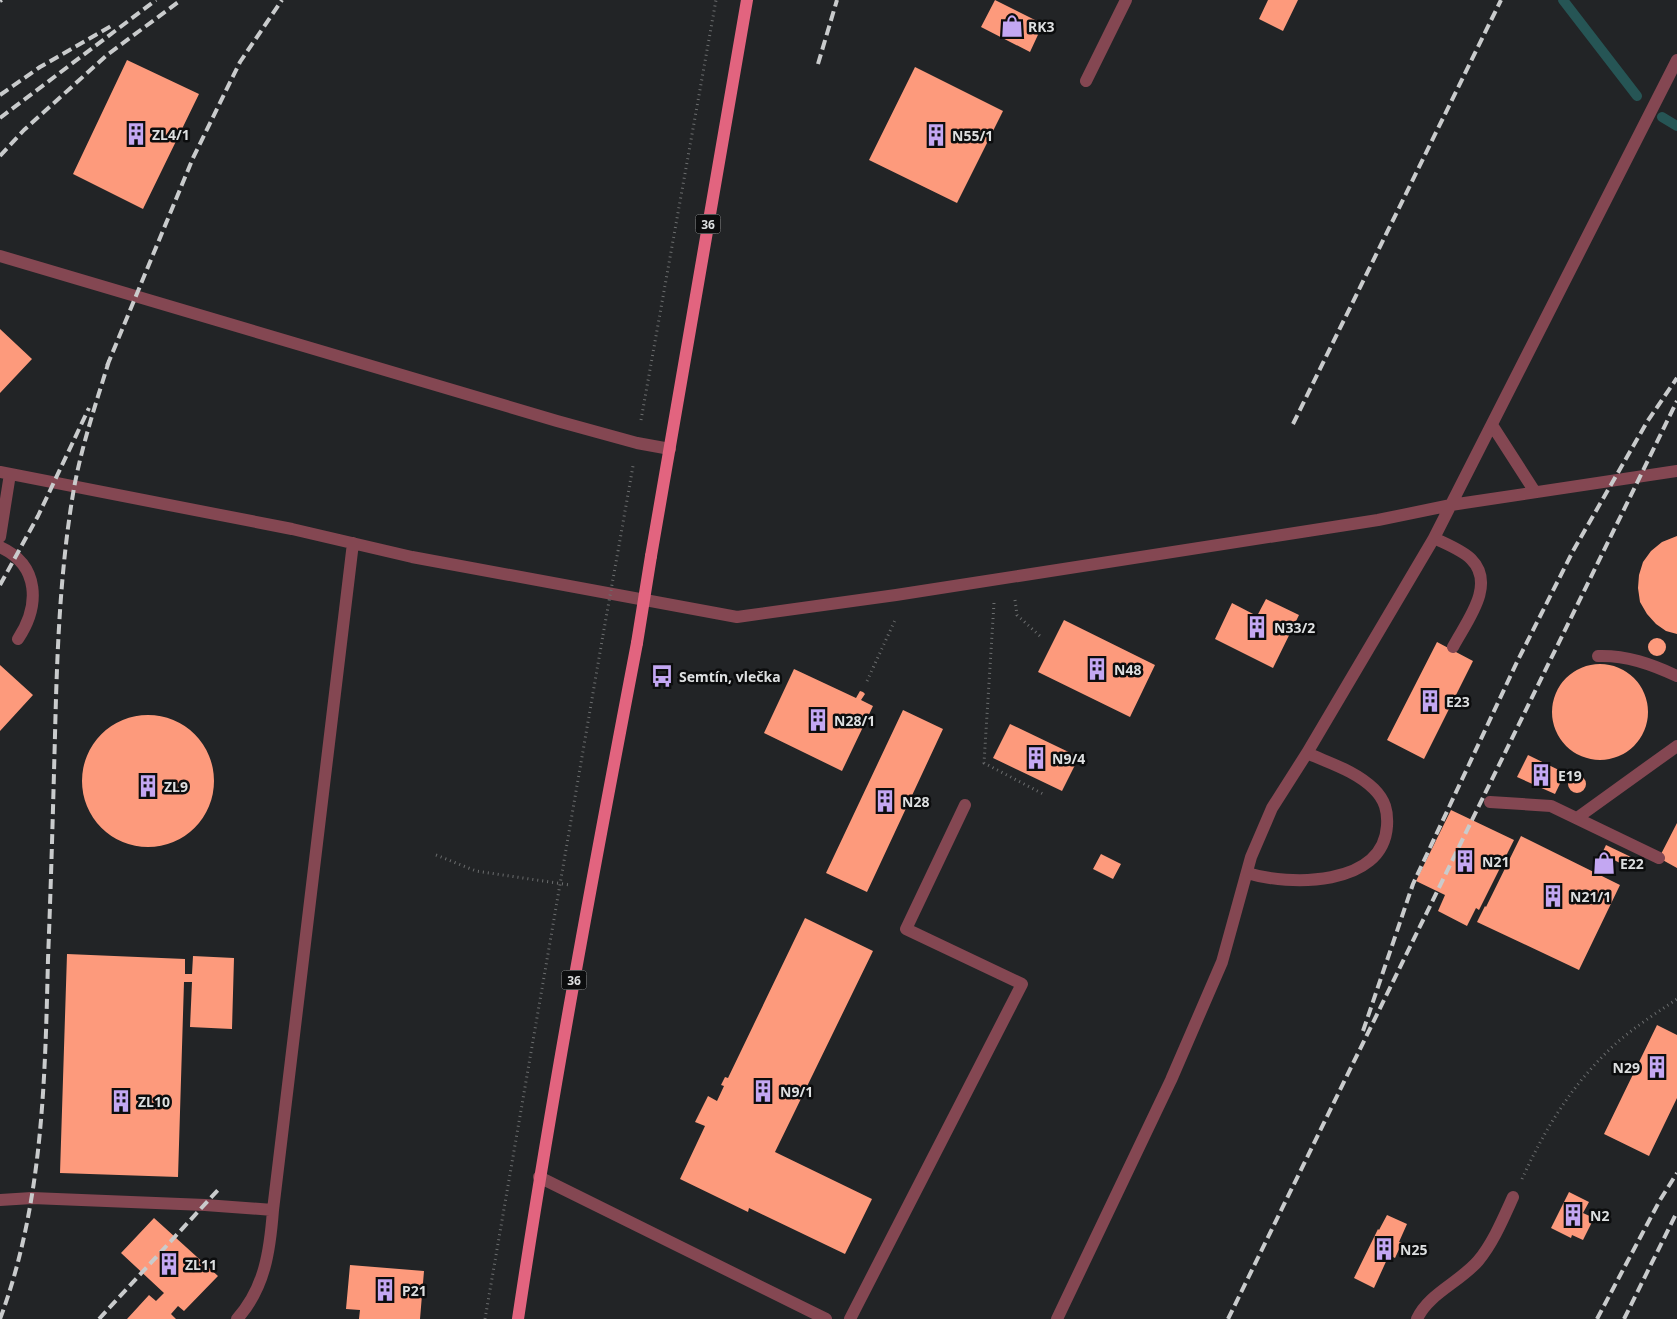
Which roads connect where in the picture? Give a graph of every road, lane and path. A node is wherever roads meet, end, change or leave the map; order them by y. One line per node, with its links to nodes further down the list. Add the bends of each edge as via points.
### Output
1 (716, 0): 9 (path)
2 (747, 0): 10 (main road, 36)
3 (1126, 0): 6 (lane)
4 (1677, 60): 5 (lane)
5 (1674, 75): 8 (lane)
6 (1086, 81)
7 (0, 256): 9 (lane)
8 (1492, 425): 13 (lane); 14 (lane)
9 (637, 443): 10 (lane); 37 (path, bridge)
10 (670, 449): 38 (main road, 36, bridge)
11 (1677, 471): 13 (lane)
12 (5, 473): 15 (lane); 17 (lane, via 292,528)
13 (1534, 492): 14 (lane)
14 (1451, 505): 16 (lane); 19 (lane, via 1378,520)
15 (0, 537)
16 (1434, 538): 24 (lane, via 1471,559 1482,580 1480,594); 29 (lane)
17 (353, 543): 21 (lane, via 737,618); 43 (lane)
18 (0, 547): 23 (lane, via 29,574 33,593 30,617)
19 (1012, 577): 20 (lane); 22 (path, via 1017,615)
20 (996, 580): 21 (lane); 30 (path, via 984,763)
21 (896, 596): 27 (path, via 897,616)
22 (1041, 637)
23 (18, 639)
24 (1453, 647)
25 (1598, 656): 26 (lane, via 1634,659)
26 (1677, 676)
27 (867, 682)
28 (1677, 747): 33 (lane)
29 (1307, 753): 36 (lane, via 1272,808 1258,837); 36 (lane, via 1356,775 1383,799 1388,813 1383,845 1375,857 1350,872 1317,880 1282,881)
30 (1045, 795)
31 (1490, 802): 33 (lane, via 1550,806)
32 (965, 805): 48 (lane, via 906,929 1022,984)
33 (1577, 818): 35 (lane)
34 (436, 855): 37 (path, via 476,871)
35 (1659, 858)
36 (1247, 873): 49 (lane, via 1212,988)
37 (560, 884): 38 (path); 45 (path)
38 (590, 888): 40 (main road, 36)
39 (1677, 1000): 41 (path, via 1641,1023 1604,1054 1585,1076 1546,1129)
40 (539, 1177): 46 (main road, 36); 47 (lane)
41 (1513, 1198): 50 (lane, via 1478,1261 1422,1308)
42 (0, 1200): 43 (lane, via 32,1198)
43 (273, 1210): 44 (lane, via 264,1274 253,1298)
44 (237, 1319)
45 (485, 1319)
46 (518, 1319)
47 (826, 1319)
48 (850, 1319)
49 (1057, 1319)
50 (1417, 1319)

